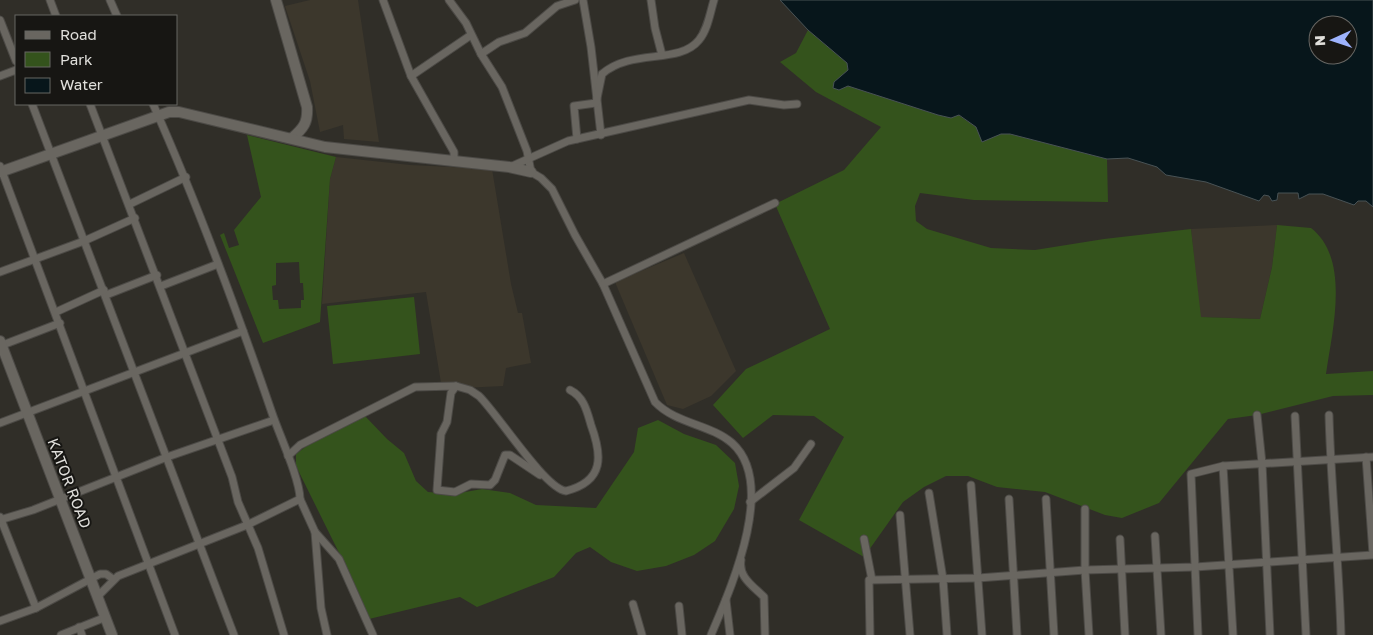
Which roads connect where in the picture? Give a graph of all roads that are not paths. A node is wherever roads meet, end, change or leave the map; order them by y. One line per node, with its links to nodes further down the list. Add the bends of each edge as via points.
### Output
1 (50, 0): 10 (street)
2 (110, 0): 11 (street)
3 (276, 0): 28 (street, via 307,107 308,119 303,129)
4 (383, 0): 19 (street)
5 (449, 0): 13 (street)
6 (575, 0): 14 (street, via 557,6 525,33 500,42)
7 (583, 0): 20 (street)
8 (651, 0): 15 (street)
9 (714, 0): 15 (street, via 698,41 683,51)
10 (56, 15)
11 (117, 15)
12 (0, 20): 16 (street)
13 (471, 35): 14 (street); 19 (street)
14 (481, 54): 31 (street, via 502,87)
15 (662, 56): 20 (street, via 621,61 607,69 602,74)
16 (15, 59)
17 (15, 70): 18 (street)
18 (0, 76)
19 (411, 76): 32 (street, via 454,152)
20 (596, 103): 27 (street); 29 (street, via 574,106)
21 (797, 104): 27 (street, via 749,100)
22 (32, 105): 30 (street)
23 (90, 105): 26 (street)
24 (153, 105): 25 (street)
25 (158, 116): 26 (street); 28 (street, via 169,112 191,113); 36 (street)
26 (102, 135): 30 (street); 38 (street)
27 (601, 135): 29 (street)
28 (292, 138): 32 (street, via 325,147)
29 (577, 139): 31 (street)
30 (51, 154): 34 (street); 40 (street)
31 (529, 157): 33 (street); 35 (street)
32 (454, 162): 33 (street)
33 (509, 167): 35 (street)
34 (1, 170): 41 (street)
35 (531, 172): 45 (street, via 552,189)
36 (186, 177): 38 (street); 42 (street)
37 (775, 202): 45 (street)
38 (130, 204): 39 (street)
39 (135, 218): 40 (street); 44 (street)
40 (84, 241): 41 (street); 47 (street)
41 (35, 259): 43 (street); 48 (street)
42 (218, 264): 46 (street); 50 (street)
43 (0, 272)
44 (157, 275): 46 (street); 47 (street)
45 (603, 284): 80 (street, via 655,402 672,415 721,435 732,444 746,462 750,474)
46 (161, 286): 52 (street)
47 (105, 293): 48 (street); 53 (street)
48 (56, 312): 49 (street)
49 (60, 324): 51 (street); 56 (street)
50 (243, 331): 52 (street); 61 (street)
51 (1, 344): 57 (street, KATOR ROAD)
52 (185, 352): 53 (street); 63 (street)
53 (135, 373): 56 (street); 66 (street)
54 (456, 386): 65 (street, via 415,387 300,445); 73 (street, via 483,399); 73 (street, via 451,393 447,422 441,434 437,490 455,492 471,484 490,485 495,480 503,456 508,454)
55 (570, 390): 73 (street, via 584,402 600,459 595,473 574,489 561,490)
56 (84, 392): 57 (street); 72 (street)
57 (27, 413): 62 (street); 76 (street, KATOR ROAD)
58 (1257, 415): 70 (street)
59 (1295, 416): 69 (street)
60 (1329, 416): 68 (street)
61 (274, 420): 63 (street); 65 (street)
62 (0, 423)
63 (218, 438): 66 (street); 84 (street)
64 (812, 444): 80 (street, via 794,468)
65 (288, 456): 79 (street)
66 (166, 457): 72 (street); 89 (street)
67 (1370, 457): 68 (street); 90 (street)
68 (1330, 459): 69 (street); 91 (street)
69 (1297, 461): 70 (street); 92 (street)
70 (1262, 463): 71 (street); 93 (street)
71 (1223, 466): 95 (street); 96 (street, via 1191,474)
72 (116, 476): 76 (street); 94 (street)
73 (551, 482)
74 (971, 486): 103 (street)
75 (929, 493): 102 (street)
76 (61, 499): 83 (street); 105 (street, KATOR ROAD)
77 (1009, 499): 101 (street)
78 (1046, 499): 100 (street)
79 (300, 500): 84 (street); 85 (street)
80 (750, 500): 109 (street, via 744,544); 128 (street, via 740,566 749,585 764,597)
81 (1085, 509): 98 (street)
82 (900, 515): 107 (street)
83 (0, 519): 112 (street)
84 (247, 525): 89 (street); 121 (street, via 258,548)
85 (315, 532): 122 (street, via 321,608); 123 (street, via 338,559)
86 (1155, 536): 97 (street)
87 (1120, 539): 99 (street)
88 (864, 540): 106 (street)
89 (198, 544): 94 (street); 120 (street)
90 (1373, 554): 91 (street)
91 (1339, 556): 92 (street); 142 (street)
92 (1302, 558): 93 (street); 141 (street)
93 (1267, 562): 95 (street); 140 (street)
94 (149, 564): 104 (street); 119 (street)
95 (1229, 564): 96 (street); 139 (street)
96 (1195, 567): 97 (street); 138 (street)
97 (1157, 568): 99 (street); 137 (street)
98 (1085, 570): 99 (street); 100 (street); 135 (street)
99 (1122, 570): 136 (street)
100 (1050, 573): 101 (street); 134 (street)
101 (1015, 576): 103 (street); 133 (street)
102 (943, 578): 103 (street); 107 (street); 131 (street)
103 (978, 578): 132 (street)
104 (113, 579): 105 (street, via 103,574); 108 (street)
105 (92, 580): 108 (street, KATOR ROAD); 112 (street)
106 (872, 580): 107 (street); 129 (street, via 869,580)
107 (906, 580): 130 (street)
108 (98, 596): 113 (street, KATOR ROAD)
109 (726, 600): 126 (street); 127 (street)
110 (633, 604): 124 (street)
111 (679, 606): 125 (street)
112 (36, 608): 114 (street)
113 (106, 618): 115 (street); 118 (street, KATOR ROAD)
114 (0, 620)
115 (79, 627): 116 (street); 117 (street)
116 (61, 635)
117 (82, 635)
118 (112, 635)
119 (175, 635)
120 (234, 635)
121 (284, 635)
122 (327, 635)
123 (373, 635)
124 (642, 635)
125 (682, 635)
126 (711, 635)
127 (730, 635)
128 (765, 635)
129 (870, 635)
130 (910, 635)
131 (947, 635)
132 (982, 635)
133 (1017, 635)
134 (1054, 635)
135 (1089, 635)
136 (1125, 635)
137 (1160, 635)
138 (1198, 635)
139 (1233, 635)
140 (1270, 635)
141 (1306, 635)
142 (1341, 635)

